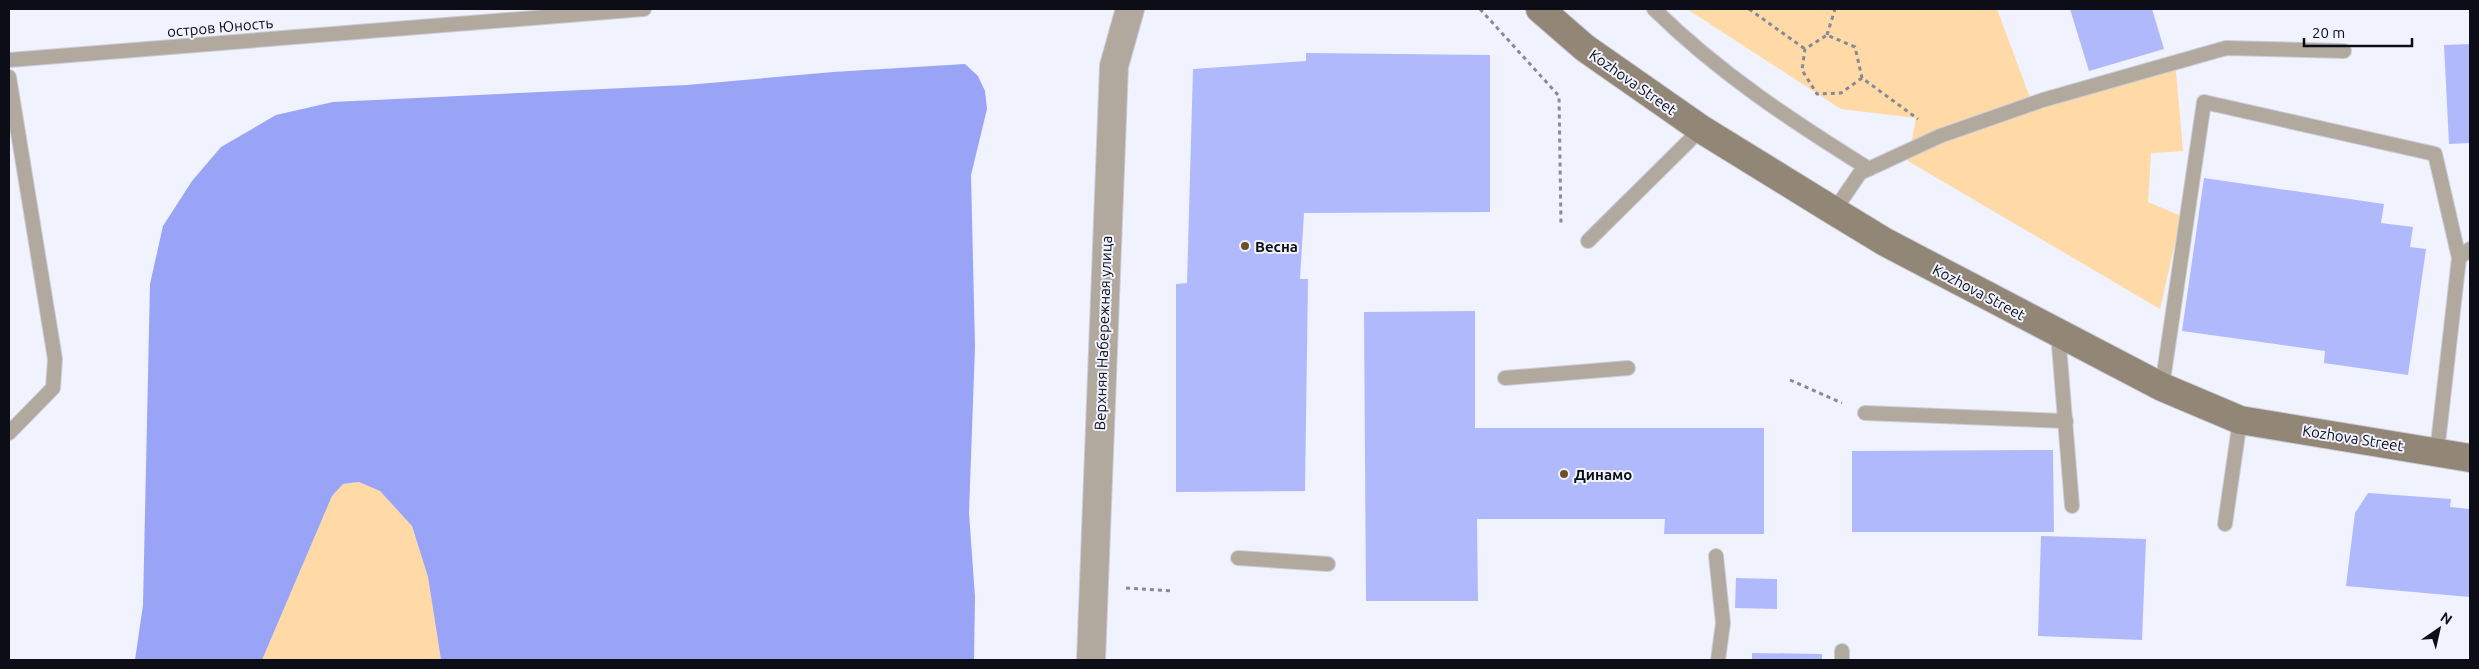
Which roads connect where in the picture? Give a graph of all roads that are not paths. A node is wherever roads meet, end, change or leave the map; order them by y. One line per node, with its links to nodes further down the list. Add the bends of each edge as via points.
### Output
1 (644, 9): 6 (lane, остров Юность)
2 (1130, 9): 29 (street, Верхняя Набережная улица, via 1114,66)
3 (1540, 9): 8 (street, Kozhova Street, via 1585,48)
4 (1654, 9): 9 (lane, via 1686,41 1784,116)
5 (2344, 51): 9 (lane, via 2226,48 2043,100 1940,136)
6 (9, 60)
7 (9, 77): 21 (lane, via 55,359 53,388)
8 (1701, 129): 10 (street, Kozhova Street); 11 (lane)
9 (1869, 169): 10 (lane, via 1860,173)
10 (1834, 211): 14 (street, Kozhova Street, via 1885,242)
11 (1588, 241)
12 (2470, 249): 13 (lane)
13 (2459, 258): 17 (lane, via 2435,154 2204,102); 22 (lane)
14 (2058, 334): 17 (street, Kozhova Street); 20 (lane)
15 (1628, 368): 16 (lane)
16 (1505, 378)
17 (2162, 387): 19 (street, Kozhova Street)
18 (1865, 414): 20 (lane)
19 (2240, 420): 22 (street, Kozhova Street); 25 (lane)
20 (2066, 421): 24 (lane)
21 (9, 433)
22 (2436, 452): 23 (street, Kozhova Street)
23 (2470, 458)
24 (2072, 506)
25 (2225, 524)
26 (1716, 556): 30 (lane, via 1723,623)
27 (1238, 558): 28 (lane)
28 (1328, 564)
29 (1091, 660)
30 (1718, 660)

